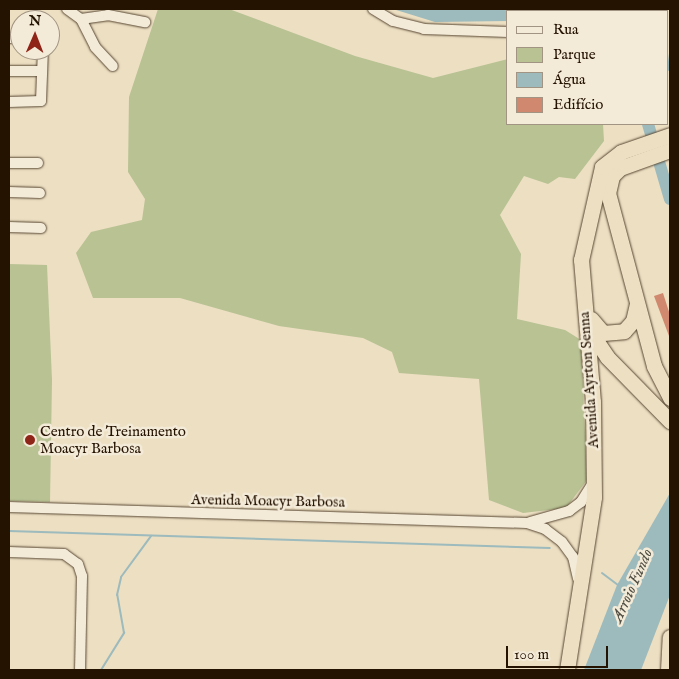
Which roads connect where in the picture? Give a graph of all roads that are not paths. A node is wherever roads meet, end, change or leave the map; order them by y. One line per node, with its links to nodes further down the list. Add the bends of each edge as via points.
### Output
1 (67, 9): 6 (street)
2 (373, 9): 8 (street, via 393,21 424,29)
3 (587, 9): 4 (street)
4 (603, 9)
5 (109, 12): 6 (street); 7 (street)
6 (81, 18): 10 (street, via 95,47)
7 (145, 22)
8 (507, 32)
9 (43, 60): 12 (street)
10 (113, 66)
11 (9, 71): 12 (street)
12 (42, 71): 13 (street, via 38,103)
13 (9, 102)
14 (670, 135): 23 (highway, Avenida Ayrton Senna, via 607,161 598,174 581,260)
15 (670, 150): 22 (highway, via 628,164 612,176 609,207)
16 (9, 163): 17 (street)
17 (38, 163)
18 (9, 192): 19 (street)
19 (40, 193)
20 (9, 227): 21 (street)
21 (41, 228)
22 (638, 300): 23 (highway, via 629,327 616,333 598,330); 25 (highway, via 654,366)
23 (583, 304): 24 (highway, Avenida Ayrton Senna)
24 (586, 324): 26 (highway, via 607,357); 27 (highway, Avenida Ayrton Senna)
25 (670, 398)
26 (670, 421)
27 (595, 480): 29 (street, Avenida Moacyr Barbosa, via 582,502 569,511); 31 (highway, Avenida Ayrton Senna, via 592,518)
28 (9, 508): 29 (street, Avenida Moacyr Barbosa)
29 (527, 523): 31 (street, Avenida Moacyr Barbosa, via 542,527 562,542 573,558)
30 (9, 552): 34 (street, via 60,553 73,558 82,572)
31 (579, 581): 35 (highway, Avenida Ayrton Senna)
32 (670, 637): 36 (highway)
33 (670, 663): 36 (highway)
34 (80, 670)
35 (567, 670)
36 (668, 670)

